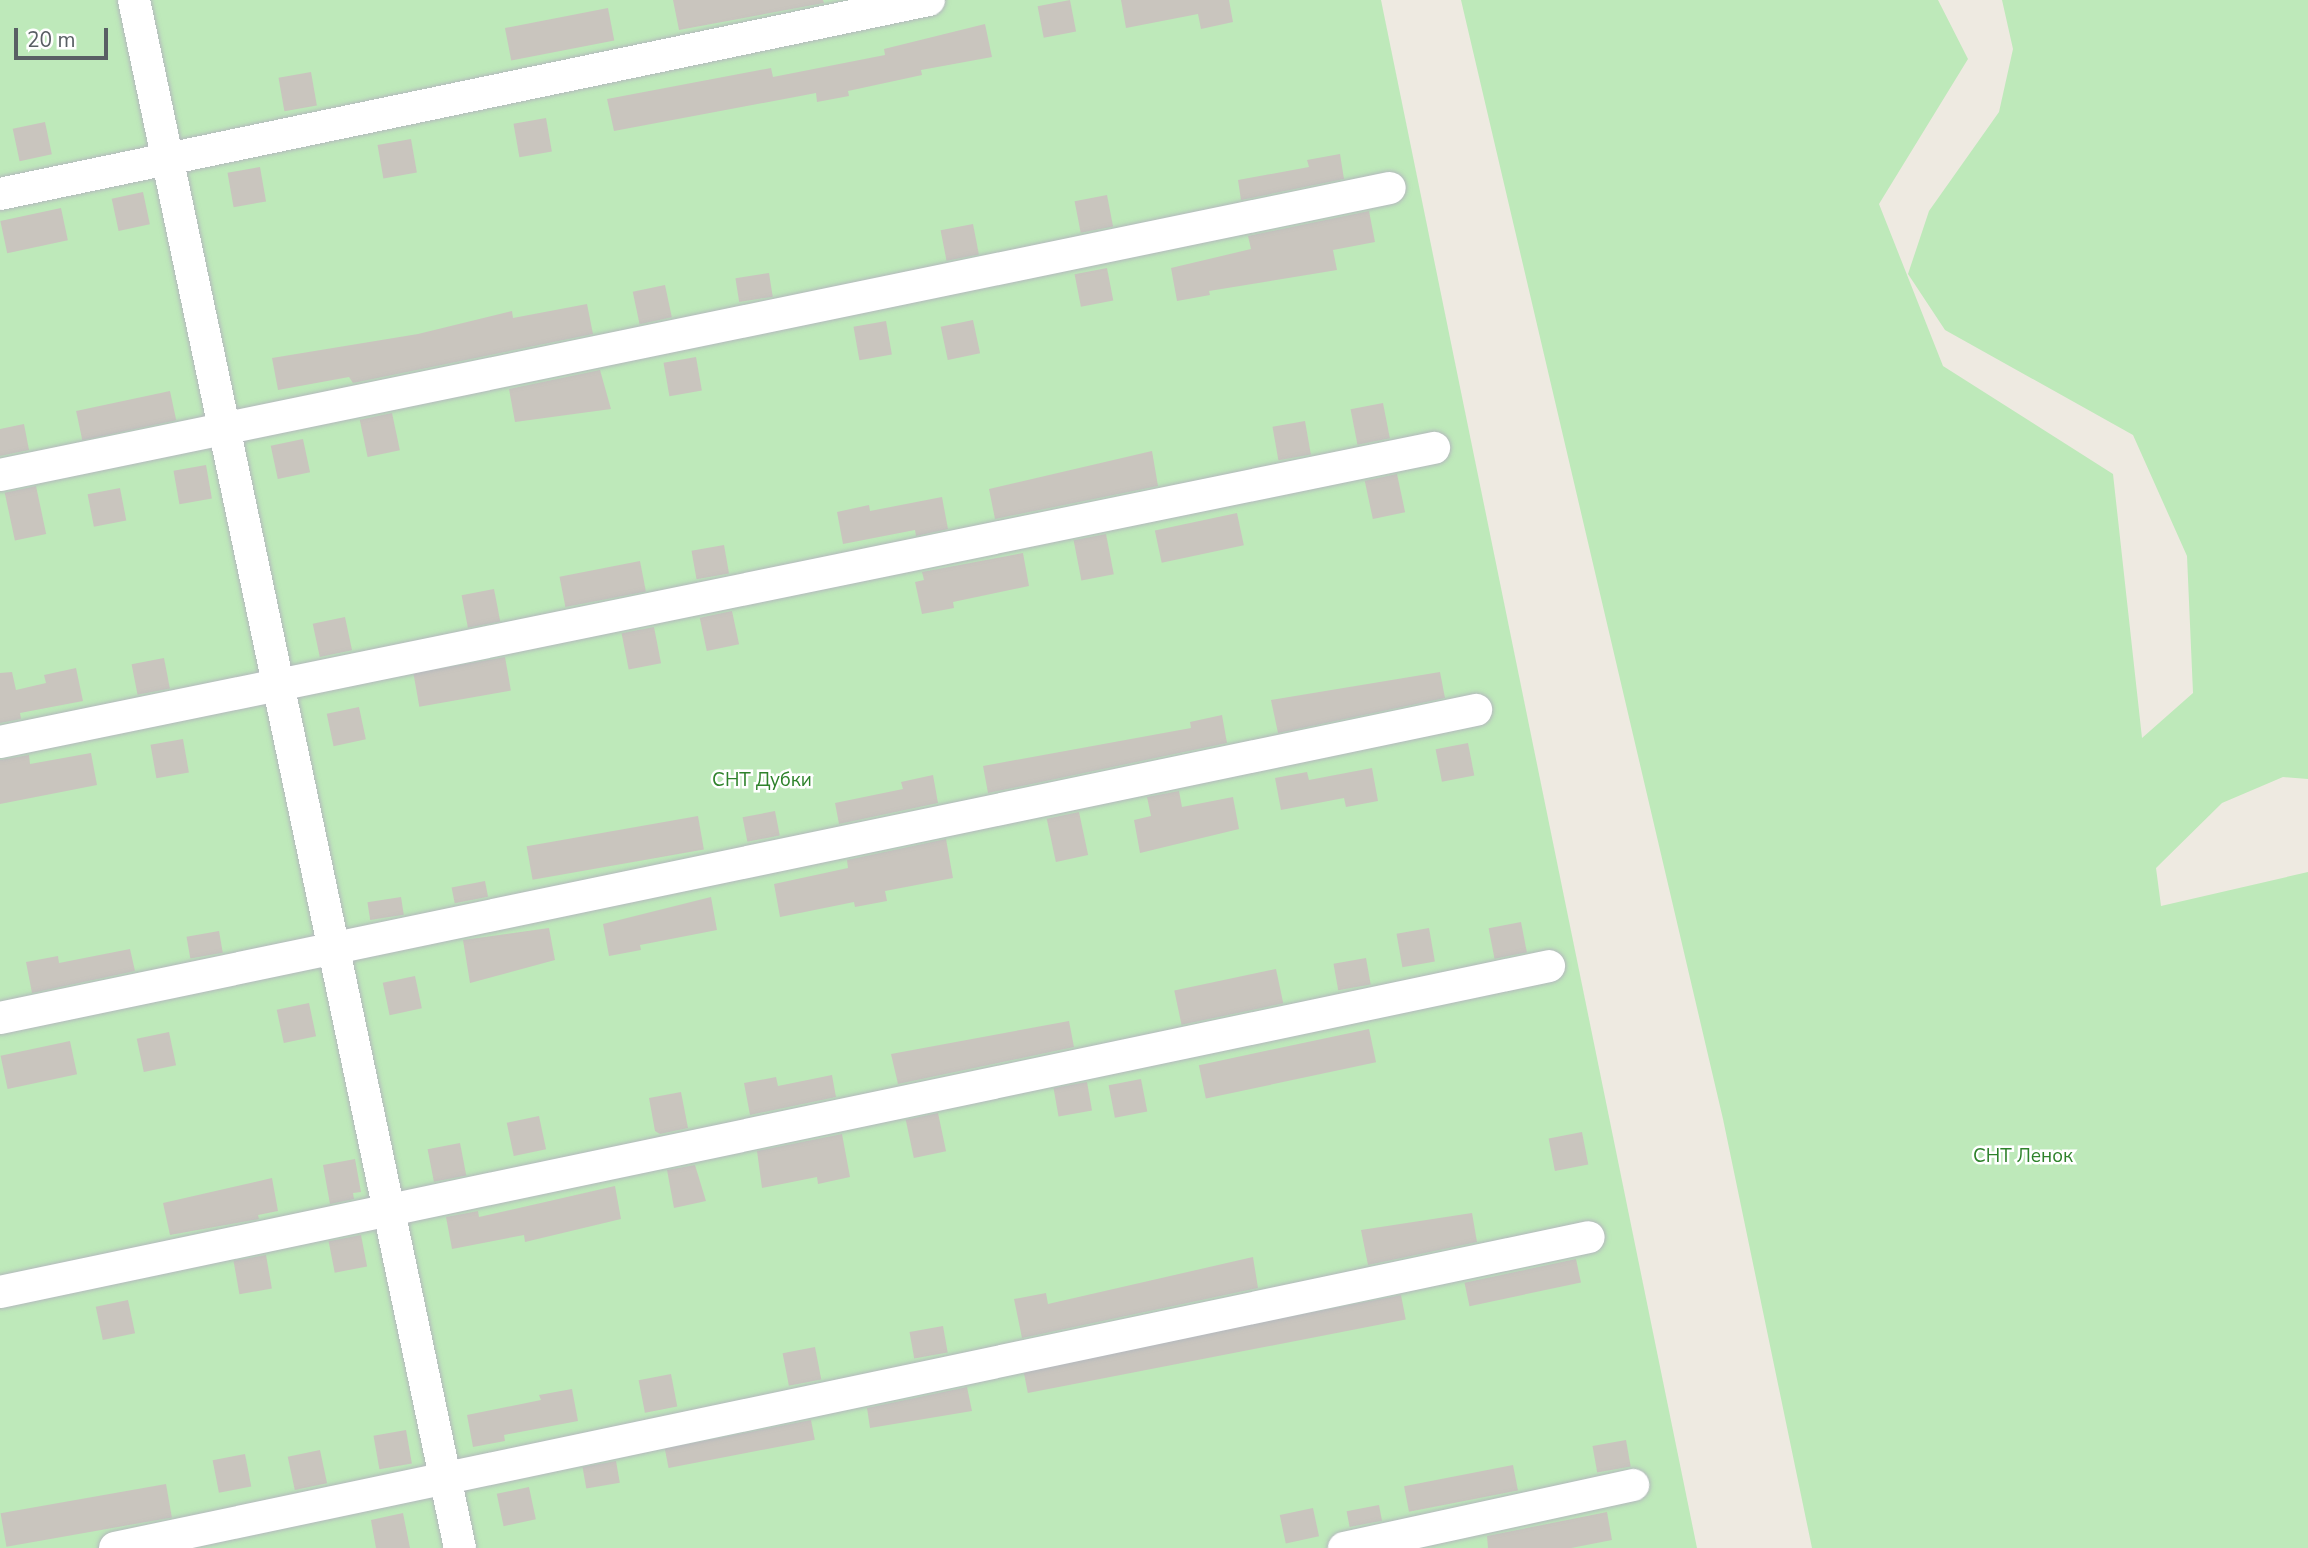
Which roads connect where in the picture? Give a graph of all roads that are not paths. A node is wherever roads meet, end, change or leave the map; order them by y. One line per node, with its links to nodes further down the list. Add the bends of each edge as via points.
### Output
1 (134, 0): 3 (street)
2 (929, 0): 3 (street)
3 (168, 158): 5 (street); 6 (street)
4 (1390, 188): 6 (street)
5 (0, 194)
6 (224, 428): 8 (street); 9 (street)
7 (1434, 448): 9 (street)
8 (0, 475)
9 (278, 684): 11 (street); 12 (street)
10 (1476, 710): 12 (street)
11 (0, 741)
12 (334, 948): 14 (street); 15 (street)
13 (1549, 966): 15 (street)
14 (0, 1018)
15 (391, 1210): 17 (street); 18 (street)
16 (1589, 1237): 18 (street)
17 (0, 1293)
18 (445, 1478): 20 (street); 21 (street)
19 (1633, 1485): 22 (street)
20 (115, 1548)
21 (460, 1548)
22 (1344, 1548)

